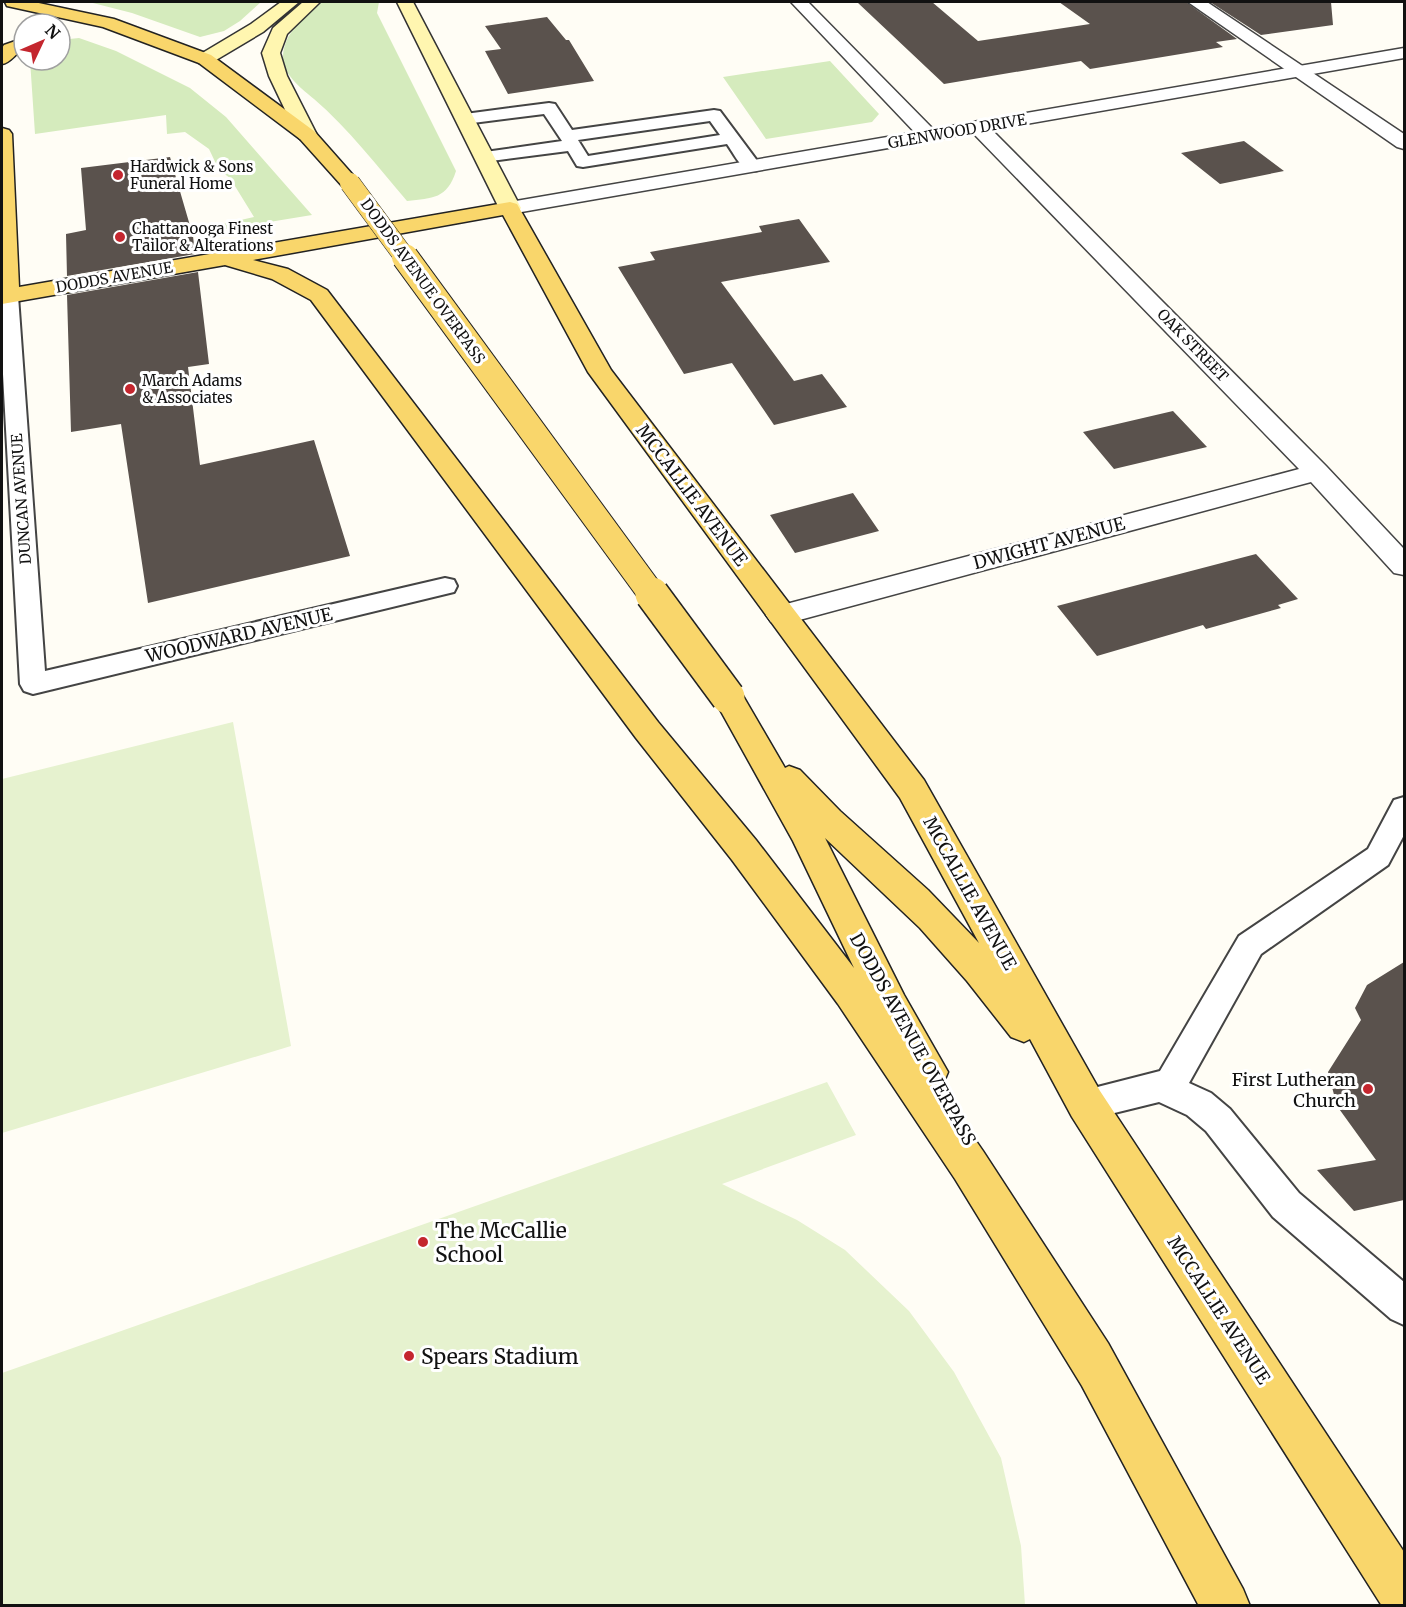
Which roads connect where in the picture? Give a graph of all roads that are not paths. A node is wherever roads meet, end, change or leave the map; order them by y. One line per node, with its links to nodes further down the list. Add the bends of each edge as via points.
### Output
1 (13, 2): 7 (main road, DODDS AVENUE OVERPASS)
2 (291, 2): 10 (main road)
3 (312, 2): 16 (main road, via 279,32 271,53)
4 (405, 2): 12 (main road)
5 (799, 2): 17 (street)
6 (1196, 2): 11 (street)
7 (108, 23): 8 (main road); 10 (main road, DODDS AVENUE OVERPASS)
8 (72, 29)
9 (1404, 53): 11 (street, GLENWOOD DRIVE)
10 (205, 59): 16 (main road, DODDS AVENUE OVERPASS)
11 (1299, 72): 13 (street, GLENWOOD DRIVE); 21 (street)
12 (465, 119): 19 (lane, via 549,108); 22 (main road)
13 (978, 127): 17 (street, GLENWOOD DRIVE); 30 (street, OAK STREET)
14 (2, 134): 24 (main road, DUNCAN AVENUE)
15 (677, 134): 18 (lane); 18 (lane, via 714,115); 20 (lane); 20 (lane)
16 (307, 135): 35 (main road, DODDS AVENUE OVERPASS, bridge, via 351,183)
17 (929, 136): 25 (street, GLENWOOD DRIVE)
18 (732, 138): 25 (lane)
19 (570, 141): 20 (lane); 22 (lane); 23 (lane, via 583,162)
20 (634, 141): 23 (lane)
21 (1404, 143)
22 (484, 156): 27 (main road)
23 (614, 158): 26 (lane)
24 (2, 163): 29 (main road, DUNCAN AVENUE)
25 (752, 166): 26 (street, GLENWOOD DRIVE)
26 (632, 188): 27 (street, GLENWOOD DRIVE)
27 (510, 208): 28 (main road, DODDS AVENUE); 33 (main road, MCCALLIE AVENUE, via 600,372)
28 (220, 259): 29 (main road, DODDS AVENUE); 40 (main road, via 280,274 319,295 851,993 969,1165)
29 (5, 296): 34 (lane, DUNCAN AVENUE)
30 (1317, 472): 31 (street, OAK STREET); 33 (street, DWIGHT AVENUE)
31 (1404, 566)
32 (445, 586): 34 (lane, WOODWARD AVENUE)
33 (781, 615): 38 (main road, MCCALLIE AVENUE, via 912,789)
34 (33, 684)
35 (728, 697): 38 (main road, DODDS AVENUE OVERPASS, via 792,782 976,964); 40 (main road, DODDS AVENUE OVERPASS, via 807,836 891,1007)
36 (1404, 808): 37 (lane, via 1378,856 1250,945)
37 (1168, 1088): 38 (lane, via 1161,1086); 39 (lane, via 1199,1104 1218,1120 1286,1205)
38 (1086, 1104): 41 (main road, MCCALLIE AVENUE)
39 (1404, 1306)
40 (1102, 1378): 42 (main road)
41 (1404, 1595)
42 (1226, 1605)

